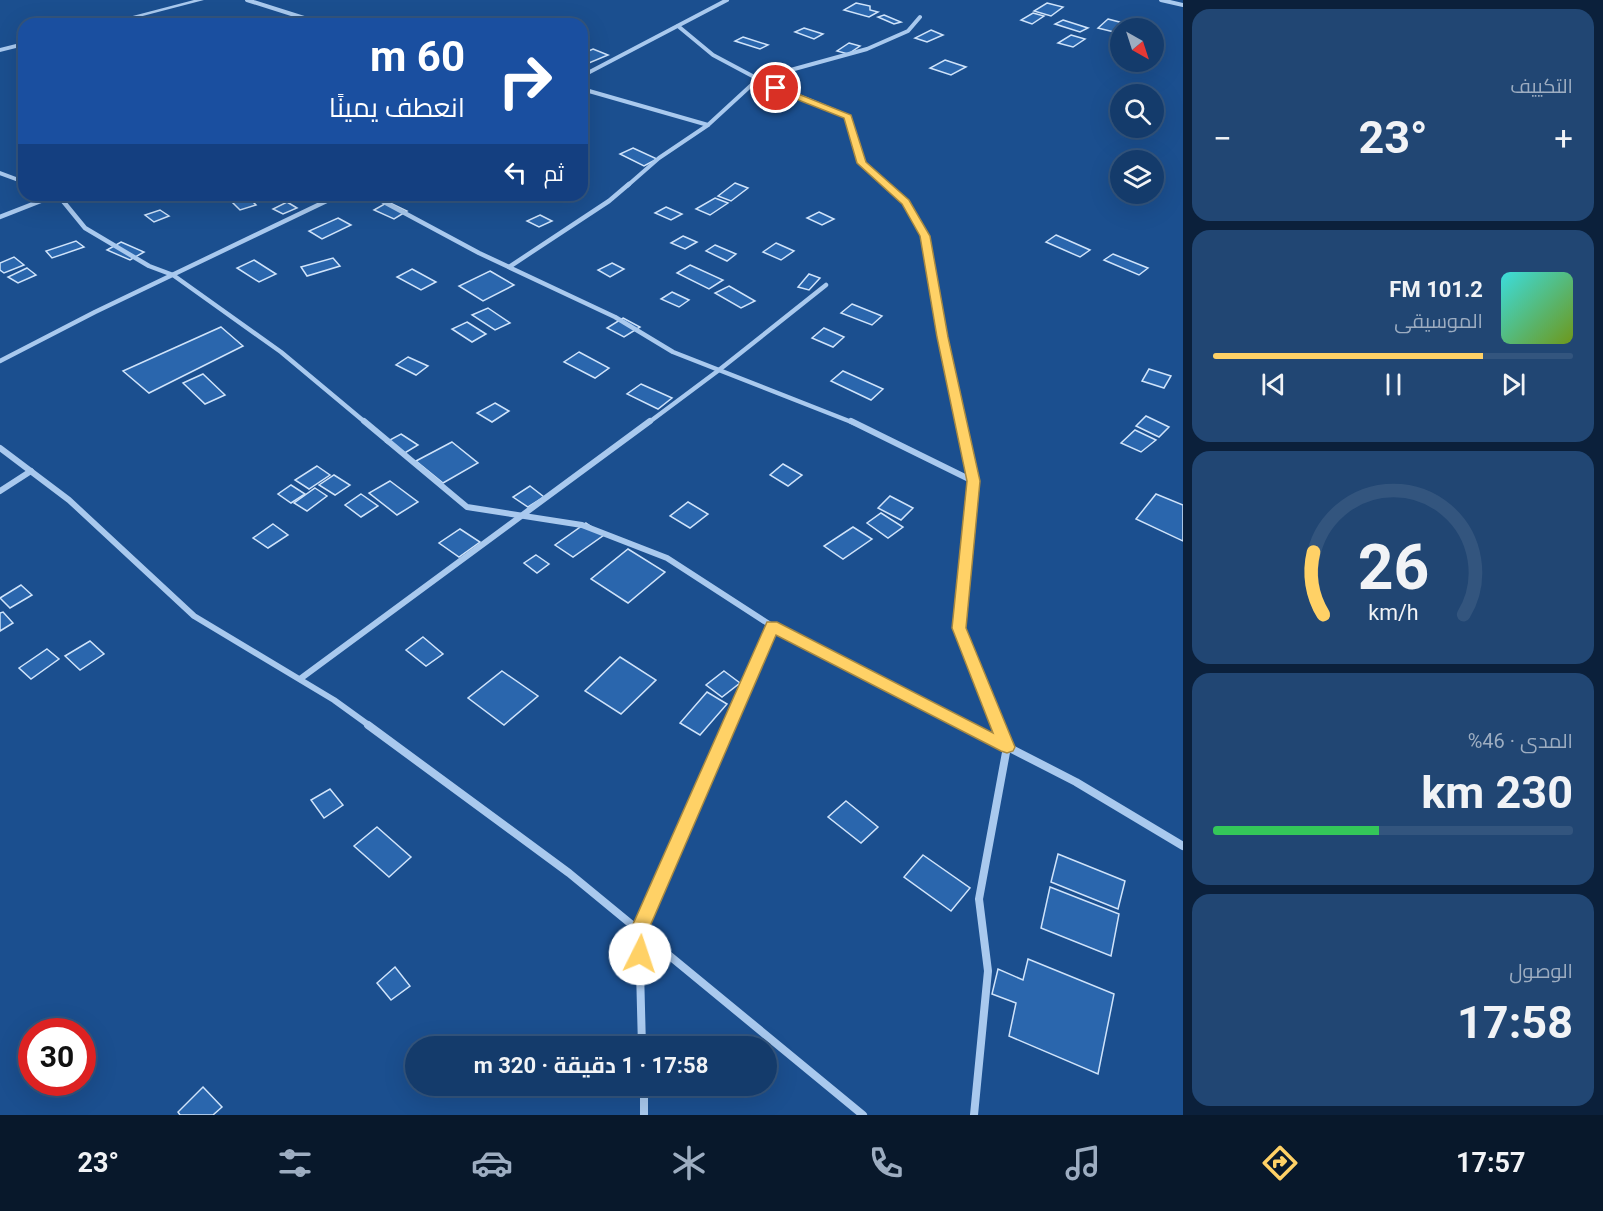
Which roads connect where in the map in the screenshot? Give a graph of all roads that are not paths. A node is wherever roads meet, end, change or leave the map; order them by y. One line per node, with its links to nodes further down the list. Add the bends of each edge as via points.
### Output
1 (201, 0): 7 (street)
2 (247, 0): 8 (street)
3 (726, 0): 9 (street)
4 (1161, 0): 5 (street)
5 (1183, 6)
6 (920, 17): 13 (street, via 908,32 867,49)
7 (129, 18)
8 (304, 18)
9 (678, 26): 12 (street); 13 (street, via 714,55)
10 (18, 46): 11 (street)
11 (0, 50)
12 (588, 73)
13 (758, 79): 15 (street); 30 (street, via 848,116 862,163 906,202 925,236)
14 (588, 91): 15 (street)
15 (708, 125): 23 (street, via 659,158 609,201)
16 (0, 173): 17 (street)
17 (18, 180)
18 (41, 201): 22 (street)
19 (62, 201): 24 (street, via 85,228 149,266)
20 (327, 201): 24 (street)
21 (382, 201): 23 (street)
22 (0, 217)
23 (509, 267): 27 (street, via 615,317 673,352)
24 (173, 275): 26 (street); 32 (street, via 281,351 467,507)
25 (826, 285): 27 (street)
26 (0, 361)
27 (719, 370): 30 (street, via 849,420); 32 (street)
28 (0, 448): 29 (street)
29 (31, 471): 31 (street); 34 (street, via 69,500 194,616)
30 (973, 481): 35 (street, via 959,628)
31 (0, 491)
32 (521, 516): 33 (street, via 582,525 667,558); 34 (street)
33 (772, 626): 35 (street); 37 (street)
34 (300, 679): 37 (street, via 569,873)
35 (1007, 747): 36 (street, via 1076,782); 42 (street, via 979,899 988,970)
36 (1183, 846)
37 (639, 931): 38 (street); 41 (street)
38 (642, 1036)
39 (644, 1096): 40 (street)
40 (644, 1115)
41 (863, 1115)
42 (974, 1115)

